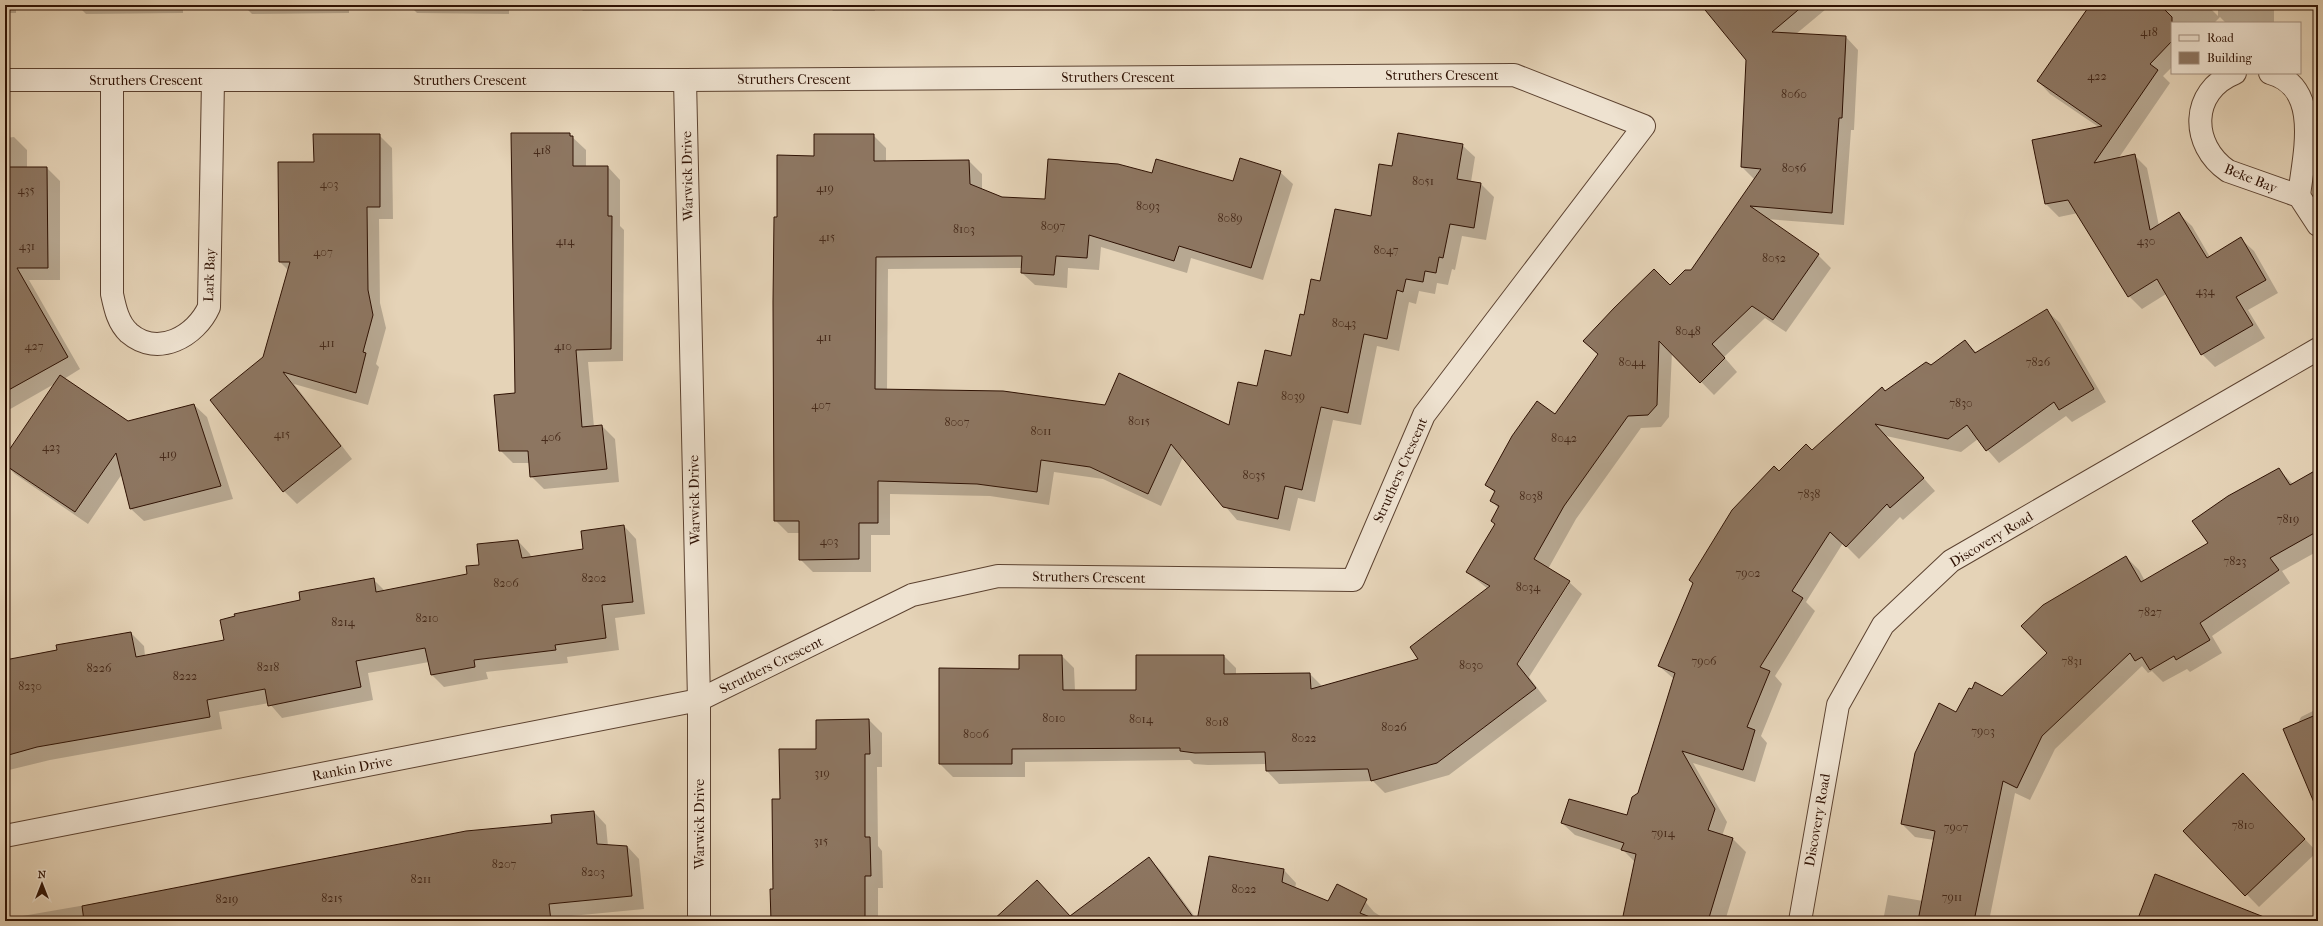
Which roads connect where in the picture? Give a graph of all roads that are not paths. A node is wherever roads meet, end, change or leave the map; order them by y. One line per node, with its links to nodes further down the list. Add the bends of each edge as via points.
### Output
1 (2233, 74): 7 (street, Beke Bay, via 2211,90 2204,103 2200,117 2203,143 2210,154 2228,171)
2 (2272, 74): 7 (street, Beke Bay, via 2297,92 2307,119)
3 (5, 80): 4 (street, Struthers Crescent)
4 (112, 80): 5 (street, Struthers Crescent); 5 (street, Lark Bay, via 112,294 117,315 129,333 144,342 163,343 178,340 193,331 209,307)
5 (213, 80): 6 (street, Struthers Crescent)
6 (685, 80): 10 (street, Warwick Drive); 10 (street, Struthers Crescent, via 1514,75 1644,126 1424,414 1352,580 998,576 912,595)
7 (2299, 196): 8 (street)
8 (2318, 225)
9 (2318, 349): 13 (street, Discovery Road, via 1951,561 1883,625 1838,705)
10 (699, 700): 11 (street, Rankin Drive); 12 (street, Warwick Drive)
11 (5, 836)
12 (699, 921)
13 (1800, 921)

